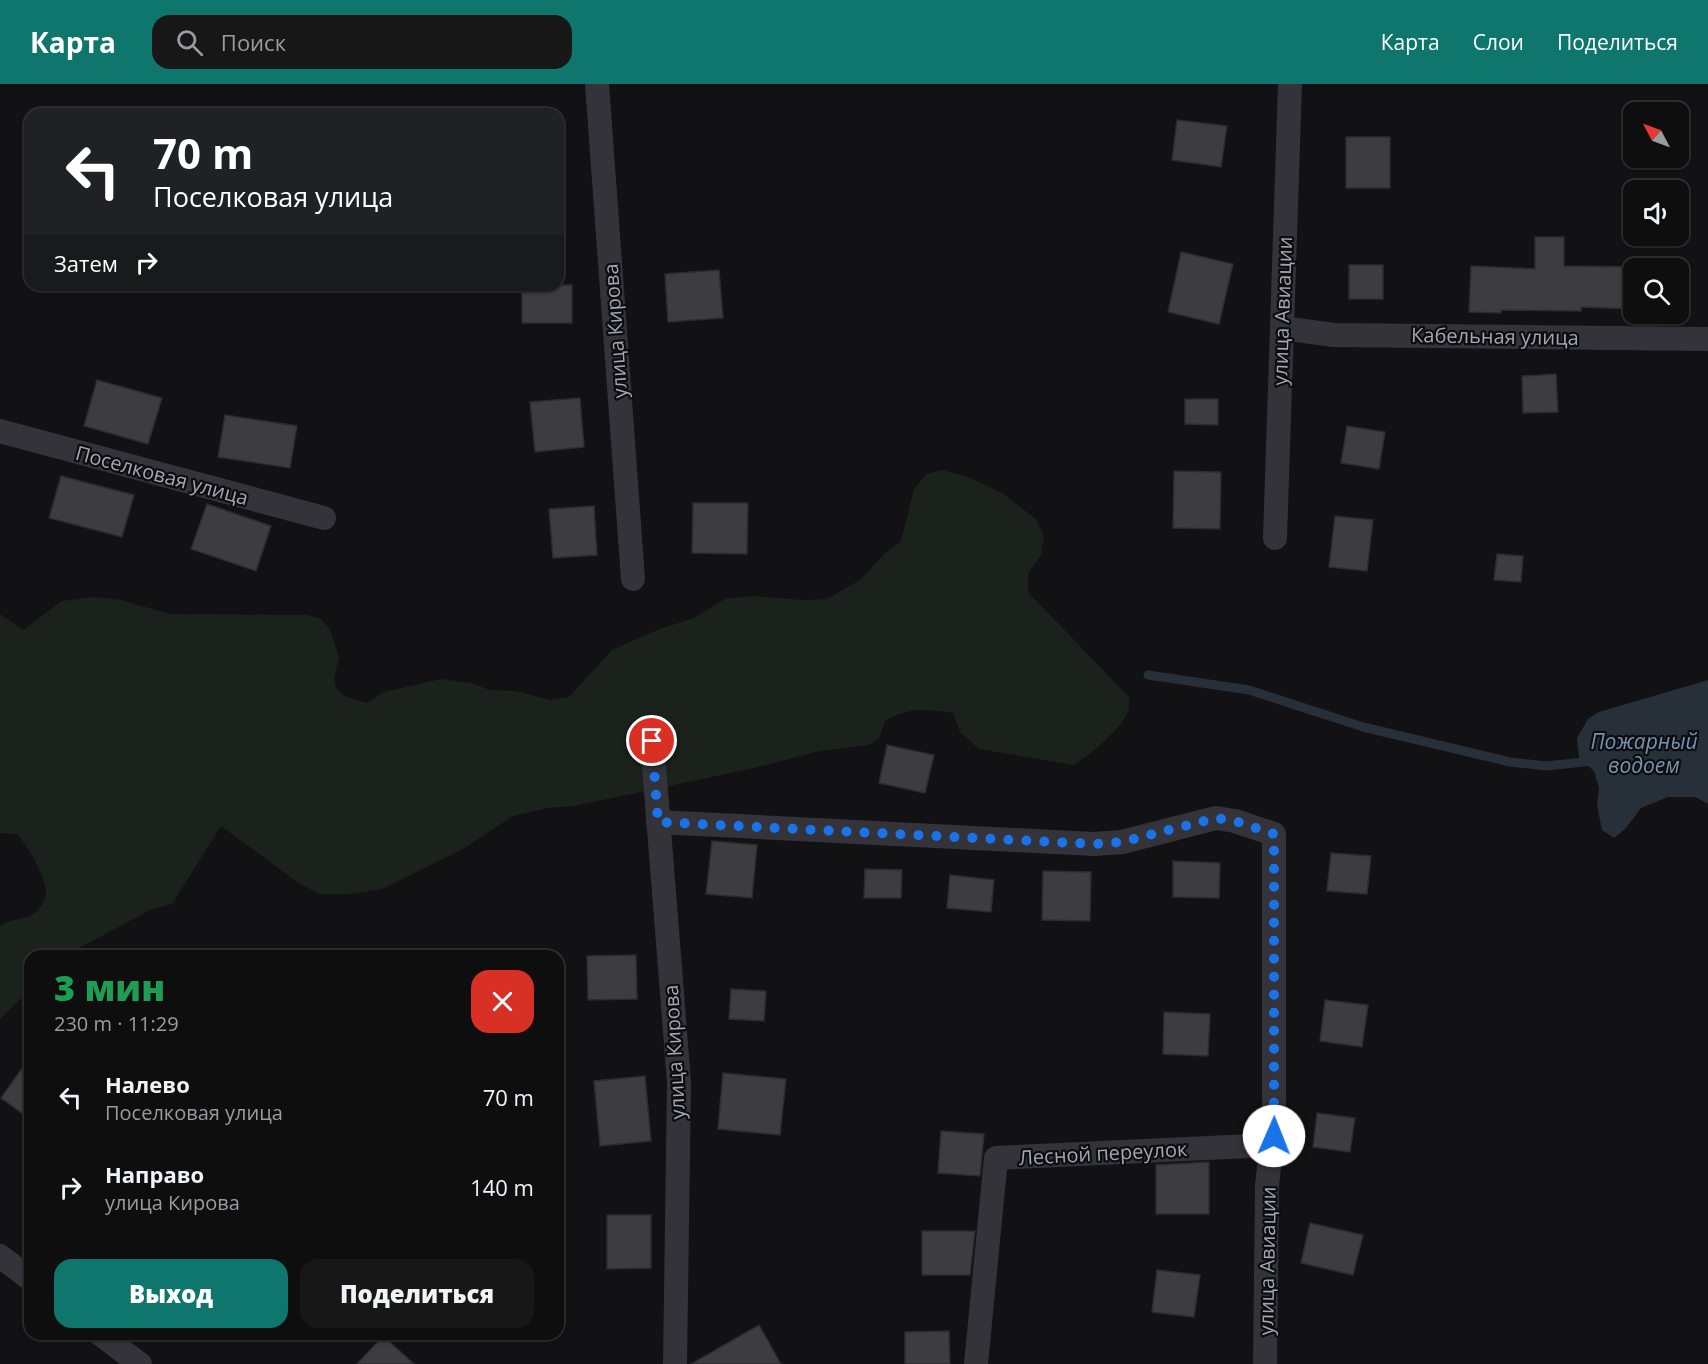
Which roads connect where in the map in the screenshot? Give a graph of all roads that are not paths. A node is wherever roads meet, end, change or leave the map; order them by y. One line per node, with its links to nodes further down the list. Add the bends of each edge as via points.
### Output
1 (597, 84): 8 (street, улица Кирова)
2 (1290, 84): 3 (street, улица Авиации)
3 (1281, 328): 4 (street, Кабельная улица, via 1334,334); 7 (street, улица Авиации)
4 (1708, 339)
5 (0, 431): 6 (street, Поселковая улица)
6 (324, 518)
7 (1275, 538)
8 (633, 579)
9 (652, 741): 10 (street, улица Кирова)
10 (658, 822): 11 (street, улица Авиации, via 1094,844 1122,842 1216,818 1274,834); 16 (street, улица Кирова, via 679,1082)
11 (1272, 1146): 17 (street, Лесной переулок, via 996,1158); 18 (street, улица Авиации, via 1267,1186)
12 (0, 1256): 13 (street)
13 (24, 1274)
14 (108, 1340): 15 (street)
15 (140, 1364)
16 (675, 1364)
17 (976, 1364)
18 (1265, 1364)

